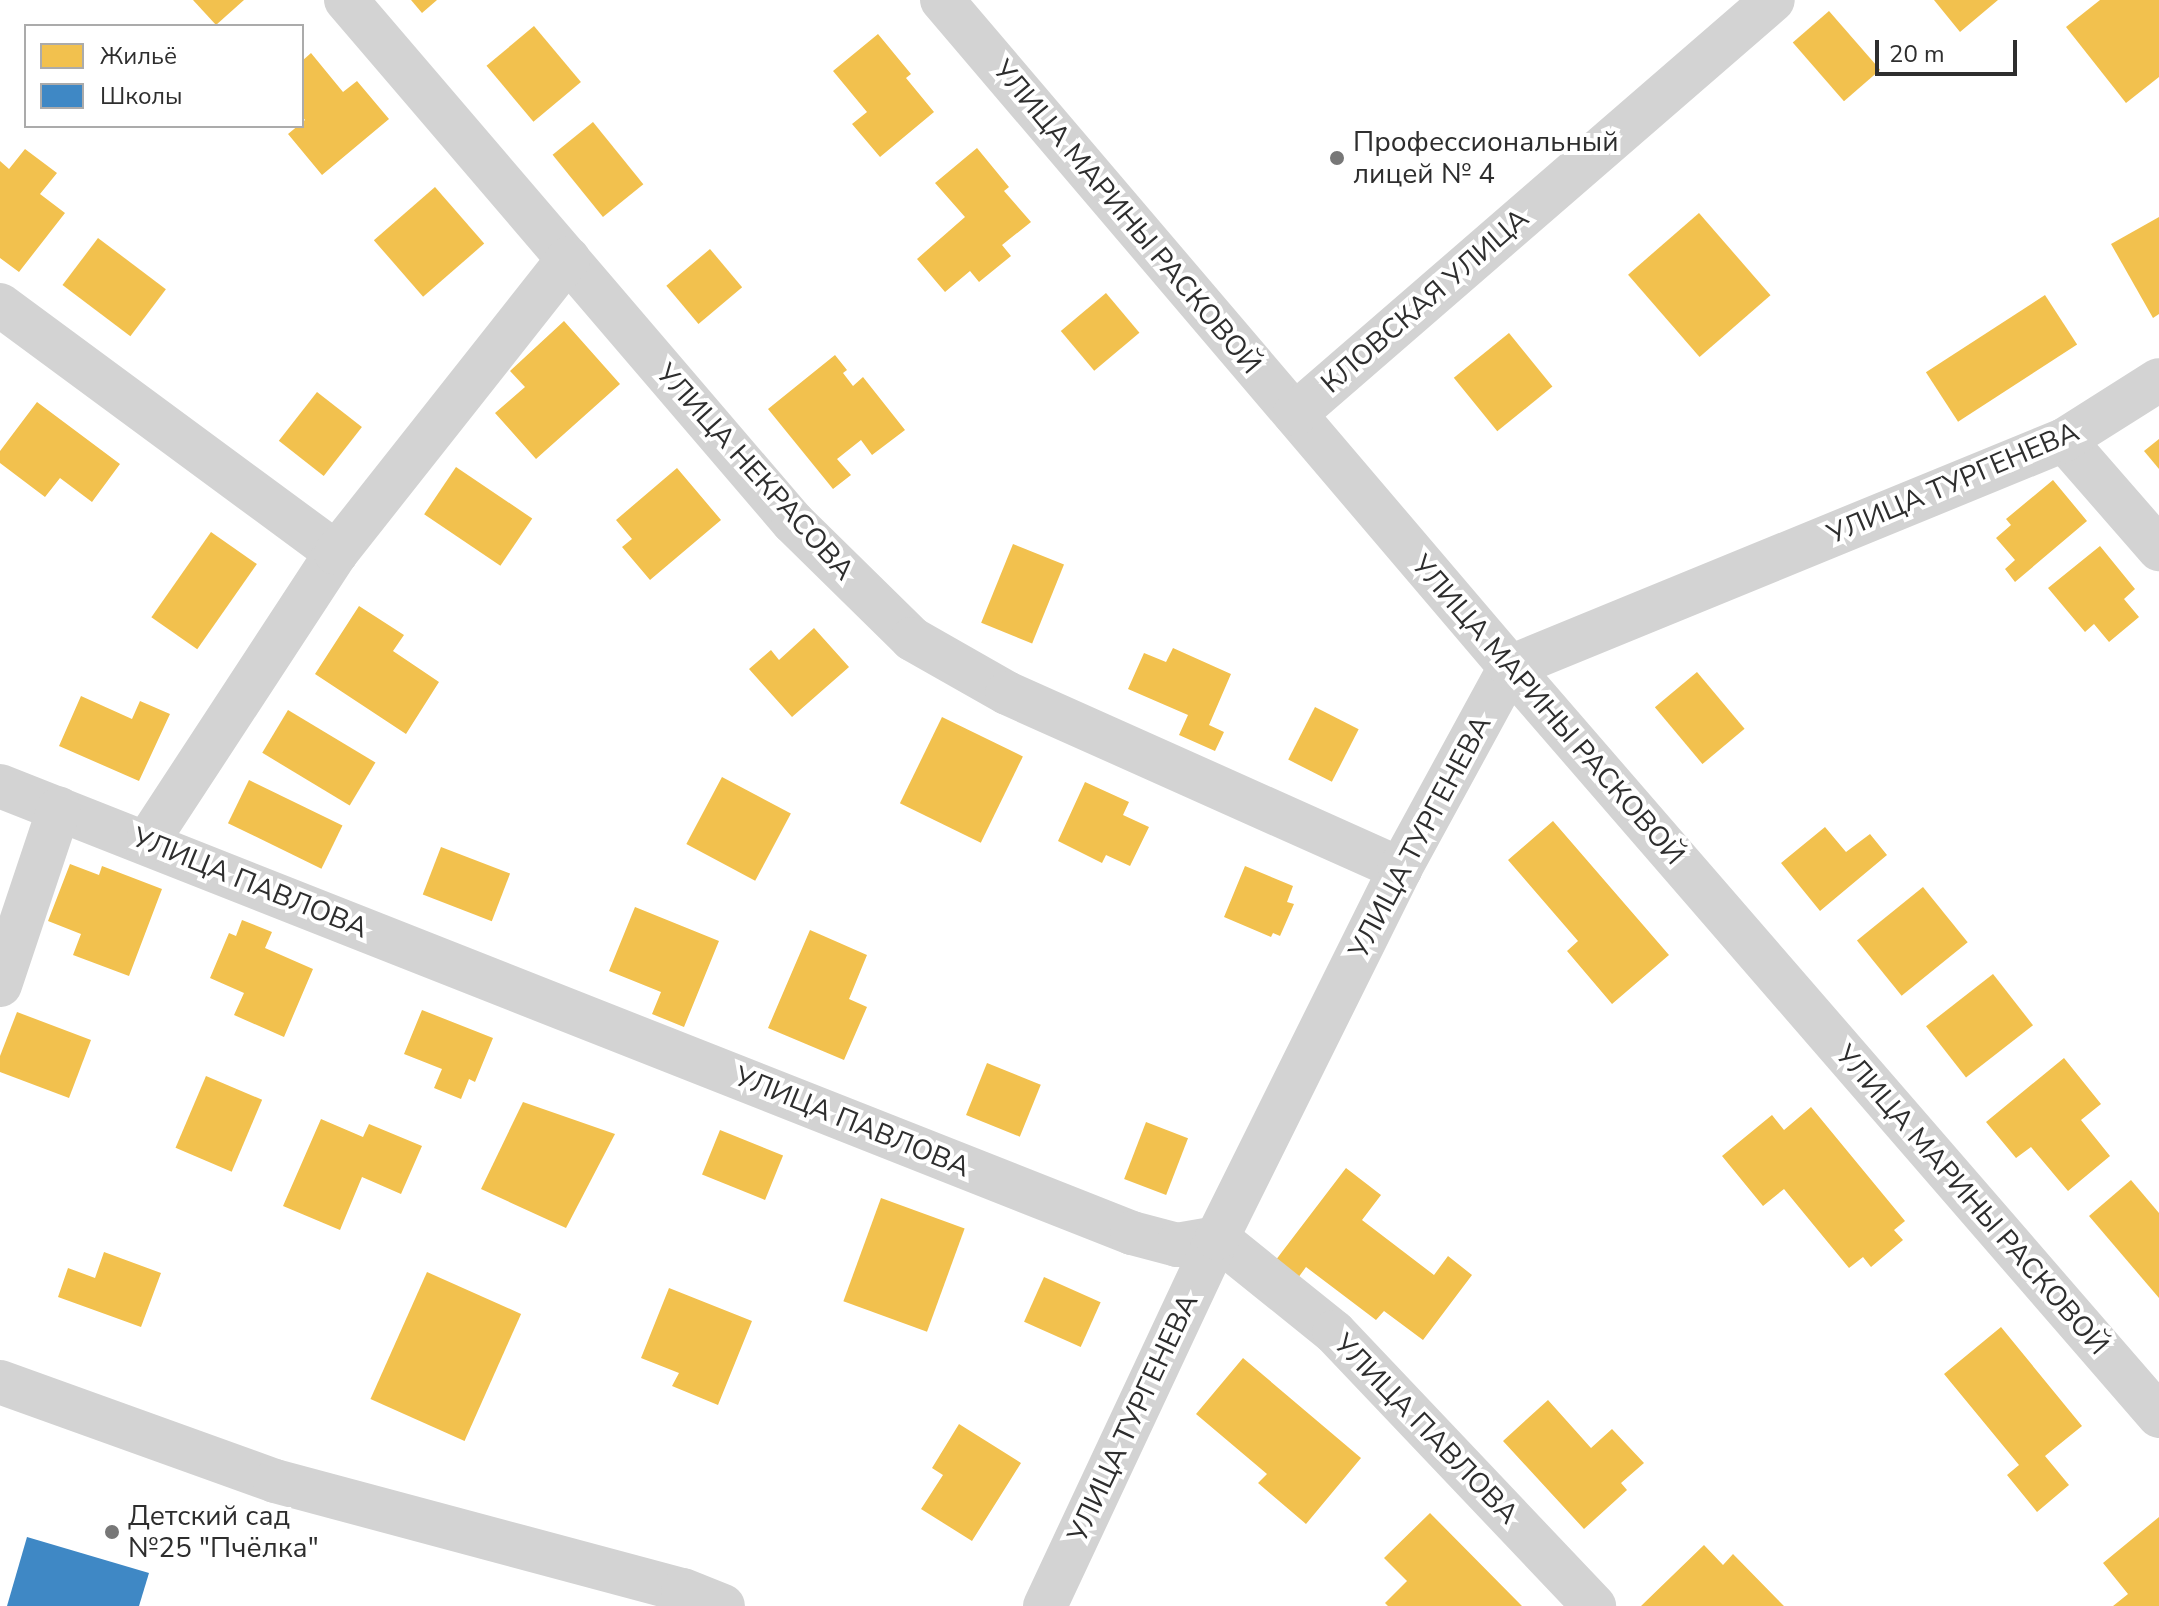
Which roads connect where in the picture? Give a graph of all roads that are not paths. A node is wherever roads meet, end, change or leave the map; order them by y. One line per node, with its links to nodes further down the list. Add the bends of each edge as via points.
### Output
1 (346, 0): 4 (street, УЛИЦА НЕКРАСОВА)
2 (942, 0): 7 (street, УЛИЦА МАРИНЫ РАСКОВОЙ)
3 (1773, 0): 7 (street, КЛОВСКАЯ УЛИЦА)
4 (568, 259): 10 (street); 15 (street, УЛИЦА НЕКРАСОВА, via 793,522 912,639 1007,693)
5 (0, 305): 10 (street)
6 (2159, 380): 8 (street, УЛИЦА ТУРГЕНЕВА)
7 (1295, 414): 11 (street, УЛИЦА МАРИНЫ РАСКОВОЙ)
8 (2064, 440): 9 (street); 11 (street, УЛИЦА ТУРГЕНЕВА)
9 (2159, 549)
10 (336, 553): 14 (street)
11 (1510, 667): 15 (street, УЛИЦА ТУРГЕНЕВА); 19 (street, УЛИЦА МАРИНЫ РАСКОВОЙ)
12 (0, 786): 13 (street, УЛИЦА ПАВЛОВА)
13 (59, 809): 14 (street, УЛИЦА ПАВЛОВА); 16 (street)
14 (147, 842): 17 (street, УЛИЦА ПАВЛОВА, via 1132,1233 1177,1245)
15 (1400, 869): 17 (street, УЛИЦА ТУРГЕНЕВА)
16 (0, 985)
17 (1217, 1238): 21 (street, УЛИЦА ТУРГЕНЕВА); 22 (street, УЛИЦА ПАВЛОВА, via 1334,1332)
18 (0, 1382): 20 (street, via 275,1481 683,1590)
19 (2159, 1416)
20 (723, 1606)
21 (1045, 1606)
22 (1594, 1606)

